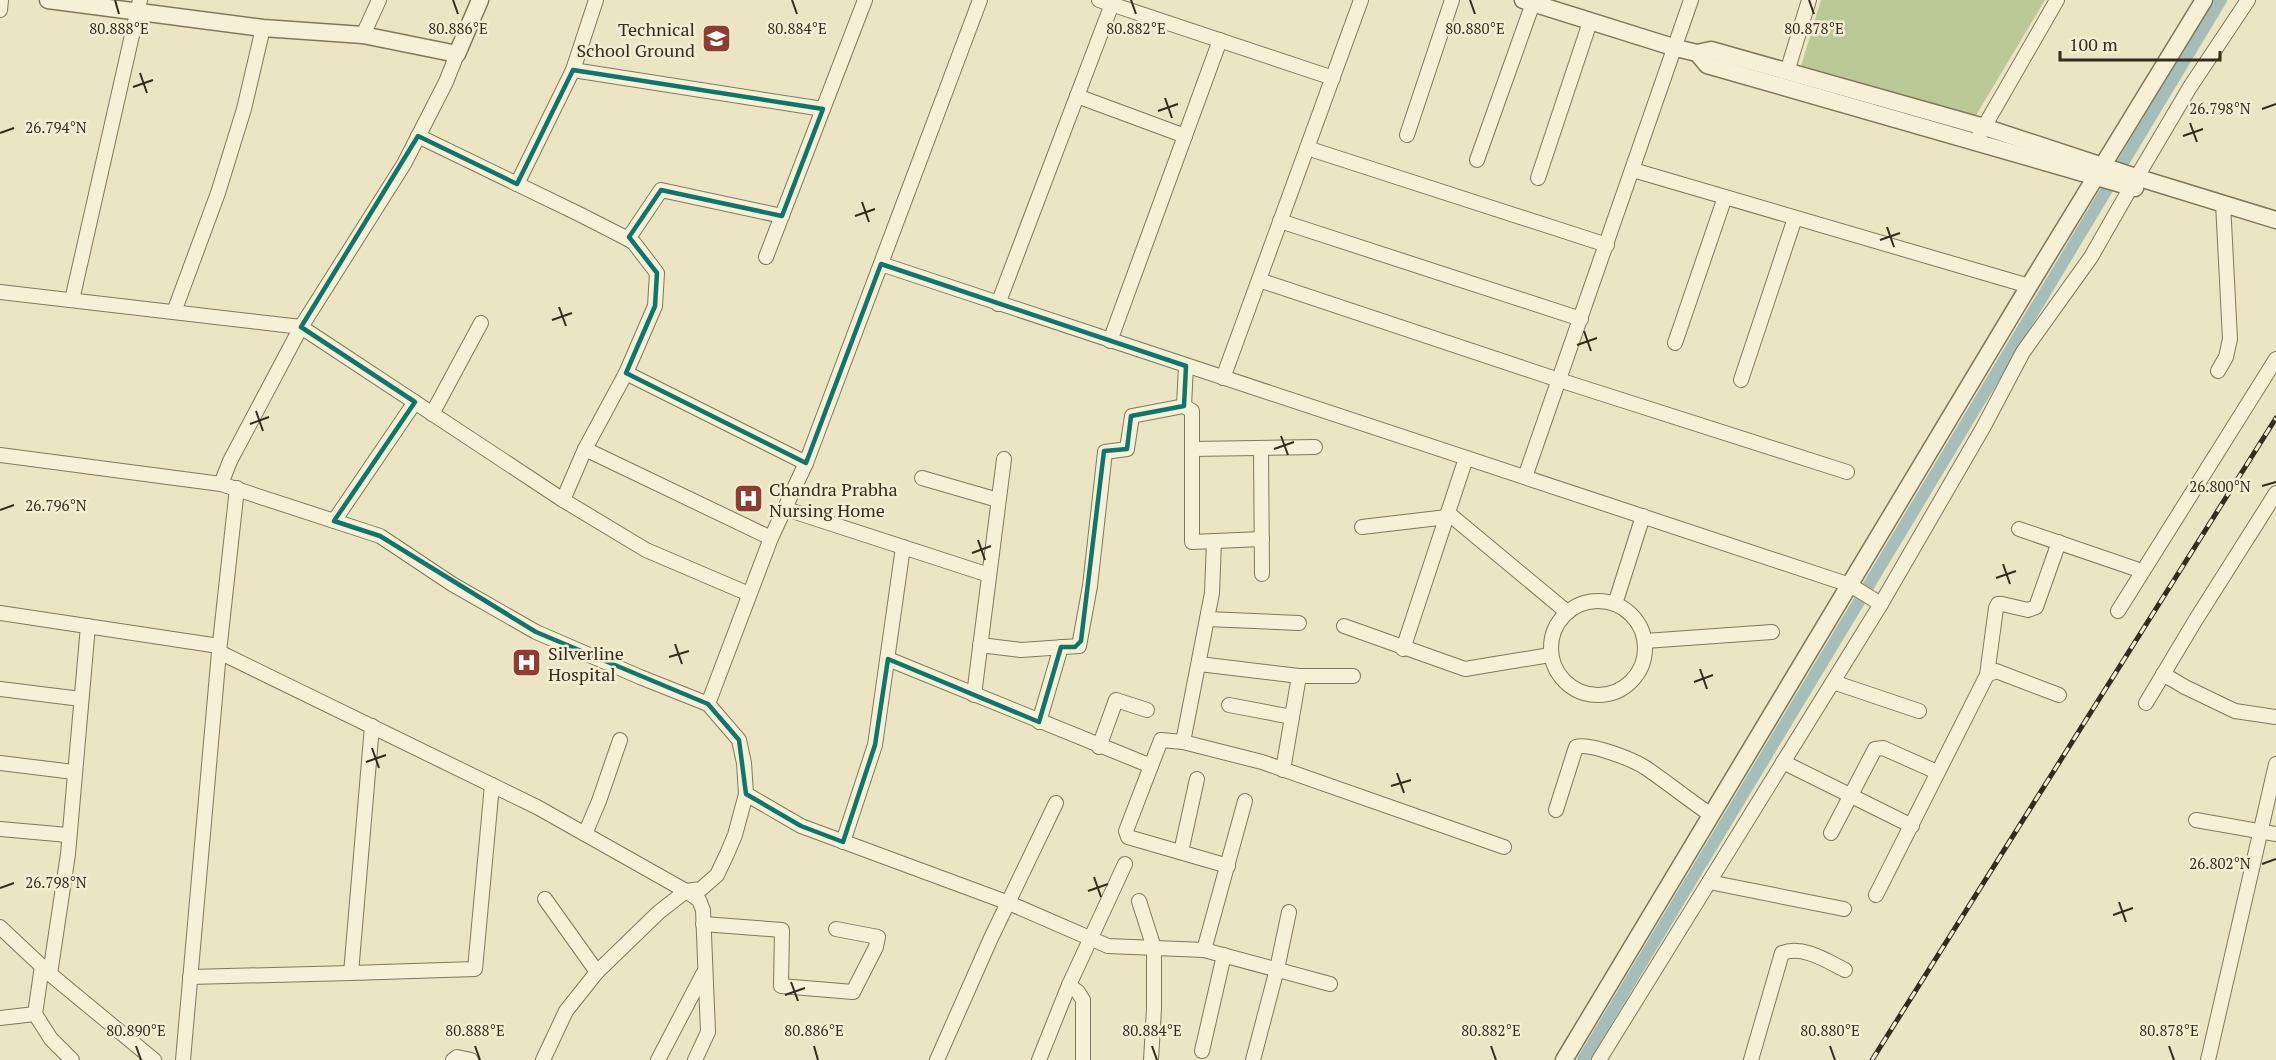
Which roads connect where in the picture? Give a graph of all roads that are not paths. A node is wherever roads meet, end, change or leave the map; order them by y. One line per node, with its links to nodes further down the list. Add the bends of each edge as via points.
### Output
1 (1, 0): 18 (street)
2 (48, 0): 17 (street)
3 (379, 0): 21 (street)
4 (480, 0): 25 (street)
5 (596, 0): 26 (street)
6 (866, 0): 30 (street)
7 (980, 0): 52 (street)
8 (1361, 0): 28 (street)
9 (1452, 0): 32 (street)
10 (1691, 0): 23 (street)
11 (1809, 0): 27 (street)
12 (2057, 0): 31 (street)
13 (2204, 0): 38 (street)
14 (2248, 0): 40 (street)
15 (1106, 2): 22 (street); 29 (street)
16 (1528, 2): 19 (street); 36 (street)
17 (138, 6): 20 (street); 56 (street)
18 (0, 10)
19 (1590, 21): 23 (street); 39 (street)
20 (262, 28): 21 (street); 58 (street, via 244,108 218,193)
21 (363, 35): 25 (street)
22 (1220, 40): 28 (street); 34 (street)
23 (1676, 48): 24 (street); 37 (street)
24 (1697, 53): 27 (street, via 1711,50); 31 (street, via 1707,64)
25 (458, 54): 33 (street)
26 (573, 70): 30 (street); 41 (street)
27 (1787, 72): 31 (street)
28 (1333, 78): 35 (street)
29 (1077, 96): 34 (street); 57 (street)
30 (823, 109): 44 (street)
31 (1980, 134): 38 (street)
32 (1407, 135)
33 (418, 136): 41 (street); 61 (street)
34 (1185, 136): 62 (street)
35 (1307, 148): 47 (street); 50 (street)
36 (1477, 160)
37 (1633, 170): 42 (street); 50 (street)
38 (2103, 173): 40 (street); 54 (street)
39 (1538, 178)
40 (2132, 182): 43 (street); 107 (street, via 2091,257 2023,352 1984,426)
41 (517, 184): 49 (street)
42 (1725, 197): 45 (street); 63 (street)
43 (2223, 208): 46 (street); 48 (street); 66 (street, via 2230,339)
44 (782, 216): 49 (street, via 662,190); 51 (street)
45 (1795, 218): 54 (street); 70 (street)
46 (2276, 220)
47 (1280, 221): 53 (street); 59 (street)
48 (2276, 231)
49 (628, 239): 67 (street, via 657,273 656,306)
50 (1607, 245): 59 (street)
51 (766, 257)
52 (881, 264): 57 (street); 81 (street)
53 (1259, 280): 68 (street); 69 (street)
54 (2029, 286): 105 (street)
55 (0, 292): 56 (street)
56 (72, 300): 58 (street)
57 (998, 304): 62 (street)
58 (174, 312): 61 (street)
59 (1581, 319): 69 (street)
60 (481, 323): 73 (street)
61 (301, 327): 71 (street); 85 (street)
62 (1110, 341): 65 (street)
63 (1675, 343)
64 (2276, 359): 102 (street)
65 (1186, 366): 68 (street); 72 (street)
66 (2218, 371)
67 (627, 373): 76 (street); 81 (street)
68 (1223, 378): 79 (street)
69 (1559, 380): 82 (street); 83 (street)
70 (1741, 380)
71 (415, 402): 73 (street); 94 (street)
72 (1184, 406): 77 (street, via 1192,411); 119 (street, via 1132,416 1127,449 1105,452 1081,640 1079,646)
73 (432, 414): 88 (street)
74 (1315, 447): 75 (street)
75 (1261, 448): 77 (street); 98 (street)
76 (585, 449): 88 (street); 97 (street)
77 (1192, 449): 99 (street, via 1192,542)
78 (0, 455): 85 (street)
79 (1466, 458): 83 (street); 92 (street)
80 (1004, 459): 89 (street)
81 (806, 463): 90 (street)
82 (1847, 472)
83 (1525, 477): 93 (street)
84 (922, 478): 89 (street)
85 (221, 484): 86 (street)
86 (237, 488): 94 (street); 120 (street)
87 (2276, 493): 91 (street)
88 (563, 500): 106 (street, via 646,550)
89 (998, 500): 104 (street)
90 (786, 509): 97 (street); 101 (street)
91 (2271, 512): 125 (street)
92 (1447, 515): 95 (street); 110 (street); 121 (street)
93 (1643, 516): 105 (street); 108 (street)
94 (334, 520): 134 (street, via 380,537 536,632)
95 (1362, 527)
96 (2019, 529): 100 (street)
97 (771, 538): 106 (street)
98 (1262, 539): 99 (street); 103 (street)
99 (1214, 542): 112 (street)
100 (2059, 542): 102 (street); 126 (street, via 2036,607 2028,610 1998,604)
101 (903, 547): 104 (street); 123 (street)
102 (2142, 571): 109 (street)
103 (1262, 574)
104 (989, 575): 118 (street)
105 (1852, 586): 107 (street); 160 (street)
106 (749, 594): 134 (street)
107 (1877, 602): 129 (street)
108 (1615, 604): 110 (street, via 1591,601); 117 (street, via 1637,621)
109 (2118, 611)
110 (1567, 612): 122 (street, via 1552,634)
111 (0, 613): 114 (street)
112 (1207, 619): 113 (street); 124 (street)
113 (1299, 622)
114 (88, 626): 120 (street); 133 (street)
115 (1344, 626): 121 (street)
116 (1772, 632): 117 (street)
117 (1645, 641): 122 (street, via 1645,657 1636,676 1620,690 1605,695 1585,694 1569,686 1557,673)
118 (980, 645): 119 (street, via 1021,650); 131 (street)
119 (1061, 647): 141 (street)
120 (219, 649): 142 (street); 195 (street)
121 (1403, 649): 122 (street, via 1465,669)
122 (1550, 655)
123 (888, 658): 131 (street); 169 (street, via 875,745)
124 (1199, 664): 127 (street); 144 (street)
125 (2163, 674): 135 (street); 140 (street, via 2235,711)
126 (1987, 675): 132 (street, via 1996,672); 152 (street)
127 (1299, 676): 128 (street); 139 (street)
128 (1353, 676)
129 (1833, 682): 138 (street); 146 (street)
130 (0, 689): 133 (street)
131 (974, 695): 141 (street)
132 (2059, 695)
133 (81, 699): 151 (street)
134 (708, 704): 155 (street, via 739,740)
135 (2146, 704)
136 (1229, 705): 139 (street)
137 (1147, 710): 145 (street, via 1116,700)
138 (1919, 711)
139 (1292, 717): 150 (street)
140 (2276, 717)
141 (1039, 722): 145 (street)
142 (372, 726): 154 (street); 194 (street)
143 (620, 740): 166 (street)
144 (1183, 742): 149 (street, via 1161,740); 150 (street)
145 (1099, 747): 149 (street)
146 (1783, 762): 156 (street); 174 (street)
147 (0, 763): 151 (street)
148 (2276, 764): 164 (street)
149 (1151, 766): 171 (street, via 1126,831 1128,837)
150 (1283, 770): 170 (street)
151 (74, 772): 168 (street)
152 (1937, 772): 156 (street, via 1883,748 1875,749); 162 (street)
153 (1197, 779): 171 (street)
154 (492, 785): 166 (street); 194 (street, via 475,969)
155 (746, 794): 169 (street, via 801,826); 175 (street, via 735,835 717,875 701,889)
156 (1851, 795): 162 (street); 165 (street)
157 (1245, 801): 173 (street)
158 (1056, 803): 179 (street)
159 (1556, 810): 160 (street, via 1576,747 1582,745 1644,766)
160 (1711, 815): 214 (street)
161 (2196, 820): 164 (street)
162 (1912, 826): 176 (street)
163 (0, 829): 168 (street)
164 (2260, 832): 167 (street); 217 (street)
165 (1831, 833)
166 (585, 834): 175 (street)
167 (2276, 834)
168 (68, 835): 190 (street, via 68,854)
169 (843, 842): 179 (street)
170 (1504, 847)
171 (1181, 852): 173 (street)
172 (1125, 864): 185 (street)
173 (1227, 866): 187 (street)
174 (1709, 882): 180 (street); 215 (street)
175 (686, 891): 182 (street, via 701,904); 192 (street)
176 (1876, 895)
177 (545, 899): 192 (street)
178 (1139, 901): 186 (street)
179 (1008, 903): 185 (street); 209 (street)
180 (1844, 909)
181 (1289, 912): 189 (street)
182 (703, 924): 184 (street, via 782,930 781,986 853,992 878,937); 193 (street)
183 (0, 927): 190 (street)
184 (836, 929)
185 (1090, 939): 186 (street, via 1108,946); 197 (street)
186 (1154, 948): 187 (street); 212 (street)
187 (1204, 950): 188 (street)
188 (1224, 955): 189 (street); 200 (street)
189 (1277, 969): 196 (street); 213 (street)
190 (46, 970): 198 (street); 202 (street)
191 (1845, 970): 216 (street, via 1811,953 1782,952)
192 (597, 972): 206 (street, via 566,1011)
193 (704, 972): 207 (street); 208 (street, via 708,1032)
194 (351, 973): 195 (street)
195 (190, 977): 203 (street)
196 (1330, 984)
197 (1069, 985): 210 (street); 211 (street, via 1083,1000)
198 (35, 1014): 199 (street); 201 (street, via 51,1039)
199 (0, 1018)
200 (1202, 1051)
201 (72, 1060)
202 (154, 1060)
203 (183, 1060)
204 (453, 1060): 205 (street)
205 (471, 1060)
206 (543, 1060)
207 (658, 1060)
208 (695, 1060)
209 (937, 1060)
210 (1038, 1060)
211 (1083, 1060)
212 (1151, 1060)
213 (1252, 1060)
214 (1564, 1060)
215 (1599, 1060)
216 (1751, 1060)
217 (2208, 1060)

